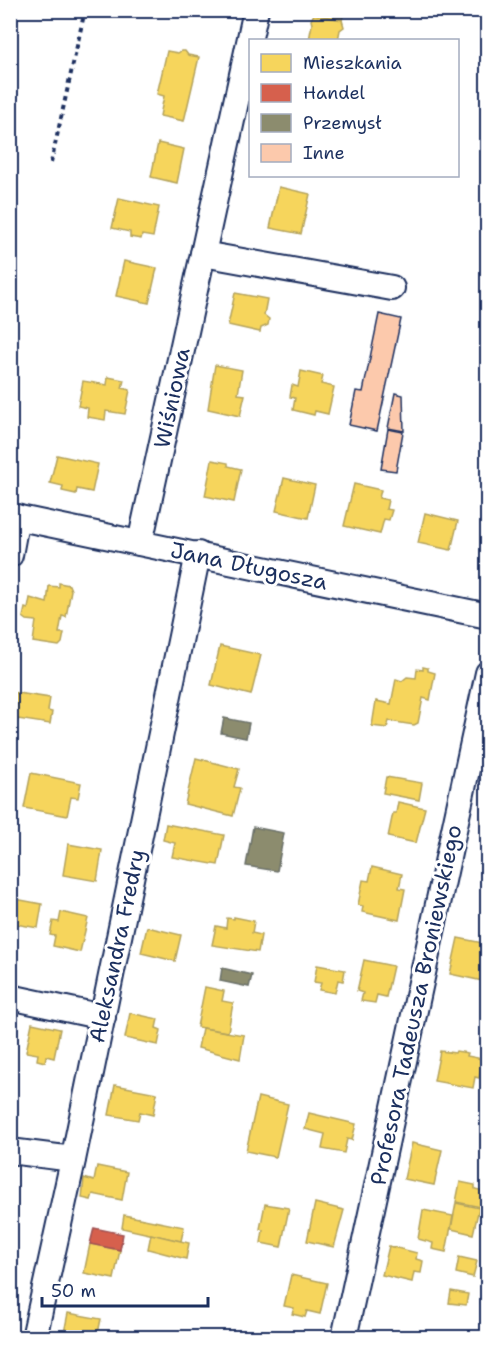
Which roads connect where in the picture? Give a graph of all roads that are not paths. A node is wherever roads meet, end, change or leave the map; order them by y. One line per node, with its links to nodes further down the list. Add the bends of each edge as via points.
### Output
1 (256, 10): 2 (street, Wiśniowa)
2 (250, 39)
3 (249, 42): 4 (street, Wiśniowa)
4 (203, 254): 5 (street); 7 (street, Wiśniowa)
5 (392, 288)
6 (14, 517): 7 (street, Jana Długosza); 9 (street)
7 (140, 543): 8 (street, Jana Długosza)
8 (198, 554): 10 (street, Jana Długosza); 13 (street, Aleksandra Fredry)
9 (10, 555)
10 (488, 616)
11 (488, 673): 17 (street, Profesora Tadeusza Broniewskiego)
12 (10, 998): 13 (street)
13 (103, 1017): 15 (street, Aleksandra Fredry)
14 (10, 1151): 15 (street)
15 (73, 1159): 16 (street, Aleksandra Fredry)
16 (34, 1338)
17 (344, 1338)

